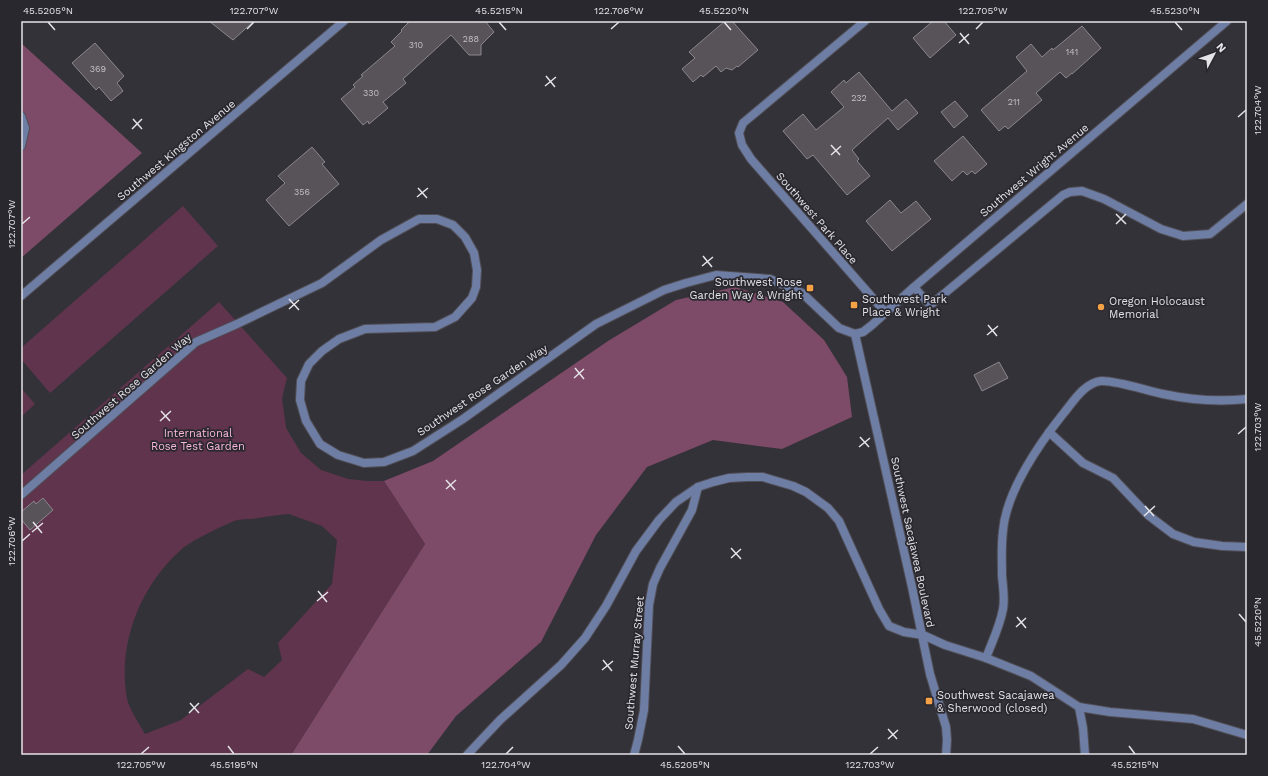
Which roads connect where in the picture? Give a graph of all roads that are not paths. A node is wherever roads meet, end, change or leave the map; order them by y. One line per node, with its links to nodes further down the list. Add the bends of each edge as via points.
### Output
1 (344, 21): 8 (street, Southwest Kingston Avenue)
2 (865, 21): 9 (street, Southwest Park Place, via 743,123 739,133 742,145 752,159)
3 (1227, 21): 7 (street, Southwest Wright Avenue)
4 (21, 116): 5 (street, via 25,128)
5 (21, 146)
6 (1247, 204): 7 (street, via 1210,234 1183,236 1161,229 1104,199 1082,191 1070,192 1063,194 933,303 927,302)
7 (914, 287): 9 (street, Southwest Wright Avenue)
8 (21, 296)
9 (885, 312): 10 (street, Southwest Wright Avenue, via 863,332)
10 (855, 334): 14 (street, Southwest Rose Garden Way, via 839,328 802,293 770,279 716,275 664,290 596,324 463,419 413,451 384,462 364,463 338,455 320,444 306,421 300,400 301,380 310,364 322,351 339,339 365,329 435,327 455,317 472,298 476,287 477,270 474,253 465,237 453,225 437,219 419,220 381,240 322,283 196,342); 16 (street, Southwest Sacajawea Boulevard)
11 (1247, 399): 12 (street, via 1208,401 1165,395 1101,381 1082,391)
12 (1048, 432): 15 (street, via 1083,463 1113,478 1148,515 1173,534 1194,542); 17 (street, via 1034,453 1009,503 1003,530 1003,609)
13 (698, 487): 16 (street, via 729,478 763,477 793,486 817,499 839,521 889,626); 20 (street, via 676,502 659,520 636,551 585,638 561,665 500,720); 21 (street, Southwest Murray Street, via 692,510 653,584 649,605 644,710)
14 (21, 495)
15 (1247, 547)
16 (923, 635): 17 (street); 22 (street, Southwest Sacajawea Boulevard, via 930,674 946,727)
17 (986, 658): 18 (street, via 1031,676)
18 (1079, 707): 19 (street, via 1193,719); 23 (street)
19 (1247, 735)
20 (467, 755)
21 (634, 755)
22 (946, 755)
23 (1085, 755)

